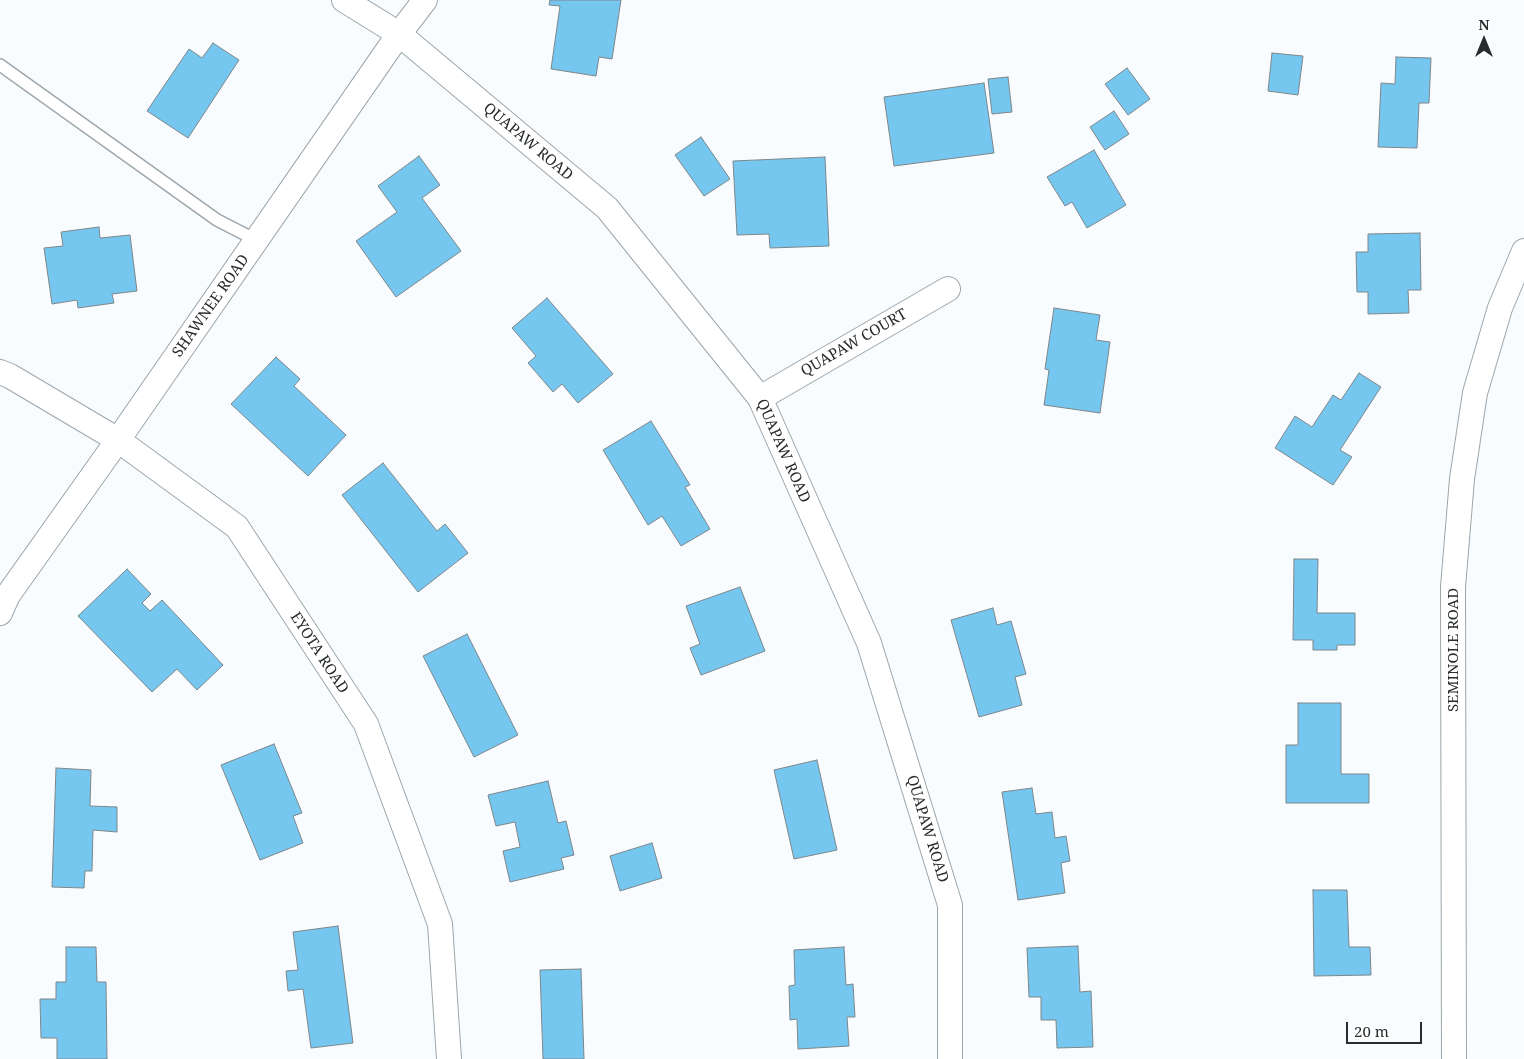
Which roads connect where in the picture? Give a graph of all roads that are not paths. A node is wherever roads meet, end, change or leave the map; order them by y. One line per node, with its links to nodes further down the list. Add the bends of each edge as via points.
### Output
1 (344, 0): 3 (street, QUAPAW ROAD)
2 (425, 0): 3 (street, SHAWNEE ROAD)
3 (399, 34): 5 (street, SHAWNEE ROAD); 9 (street, QUAPAW ROAD, via 608,208)
4 (0, 65): 5 (lane, via 217,220)
5 (256, 240): 10 (street, SHAWNEE ROAD)
6 (1524, 251): 14 (street, SEMINOLE ROAD, via 1500,308 1475,393 1462,479 1453,587)
7 (948, 289): 9 (street, QUAPAW COURT)
8 (0, 372): 10 (street, EYOTA ROAD)
9 (760, 398): 13 (street, QUAPAW ROAD, via 869,643 950,905)
10 (118, 440): 11 (street, SHAWNEE ROAD, via 8,595); 12 (street, EYOTA ROAD, via 237,527 366,724 440,924)
11 (0, 613)
12 (449, 1059)
13 (950, 1059)
14 (1454, 1059)

